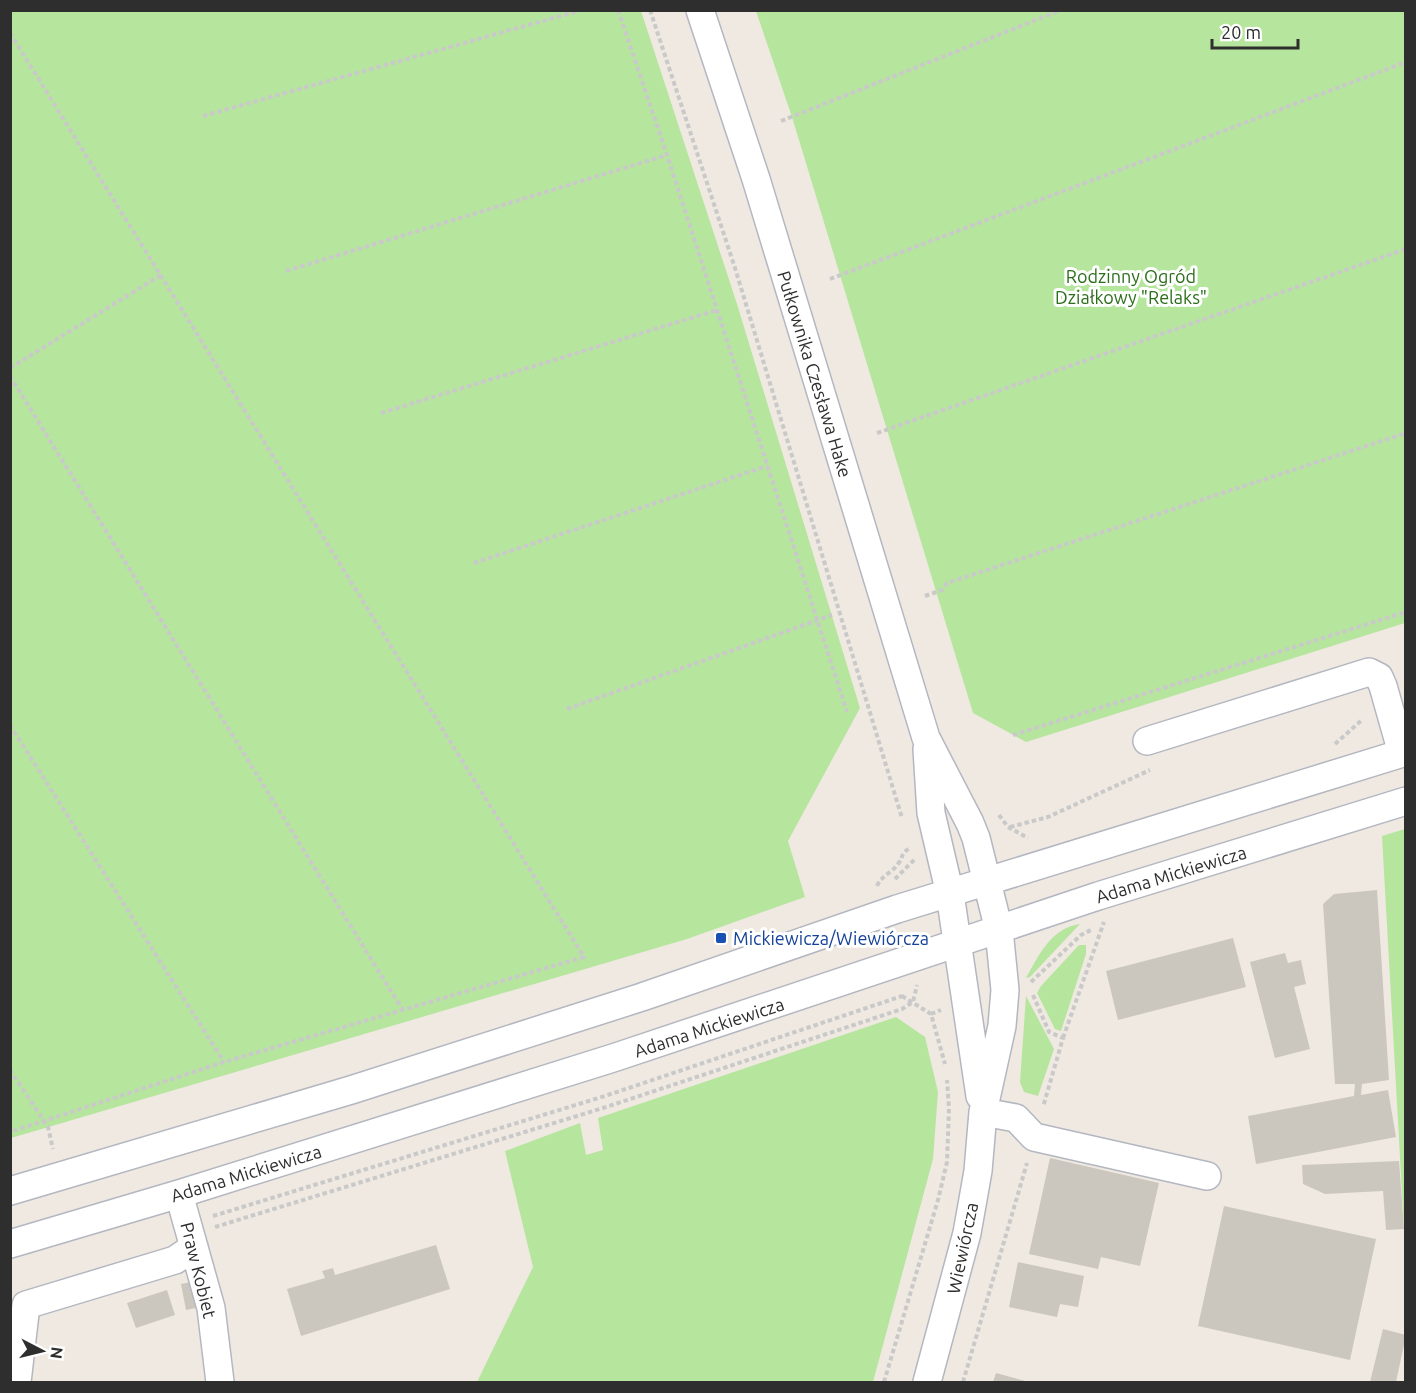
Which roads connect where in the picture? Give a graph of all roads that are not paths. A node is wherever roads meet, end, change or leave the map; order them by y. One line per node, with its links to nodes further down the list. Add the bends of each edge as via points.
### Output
1 (700, 10): 2 (street, Pułkownika Czesława Hake, via 756,179)
2 (926, 738): 7 (street, Pułkownika Czesława Hake, via 970,823); 8 (street, Pułkownika Czesława Hake, via 931,813)
3 (1147, 741): 4 (street, via 1369,672 1379,677 1383,686)
4 (1404, 753): 6 (street)
5 (1406, 801): 9 (street, Adama Mickiewicza)
6 (1084, 852): 7 (street); 9 (street)
7 (988, 882): 8 (street); 10 (street, Pułkownika Czesława Hake)
8 (950, 894): 11 (street, Pułkownika Czesława Hake); 14 (street, via 351,1090)
9 (1106, 907): 10 (street, Adama Mickiewicza)
10 (999, 930): 11 (street, Adama Mickiewicza); 12 (street, Wiewiórcza, via 1017,987 1002,1026)
11 (958, 943): 12 (street, Wiewiórcza); 15 (street, Adama Mickiewicza, via 613,1058)
12 (983, 1112): 13 (street, via 1016,1118 1034,1137); 20 (street, Wiewiórcza, via 967,1233)
13 (1207, 1176)
14 (10, 1191)
15 (179, 1194): 16 (street, Praw Kobiet); 17 (street, Adama Mickiewicza)
16 (192, 1241): 18 (street, via 176,1260 26,1305); 19 (street, Praw Kobiet, via 211,1308)
17 (10, 1244)
18 (17, 1383)
19 (220, 1383)
20 (927, 1383)

